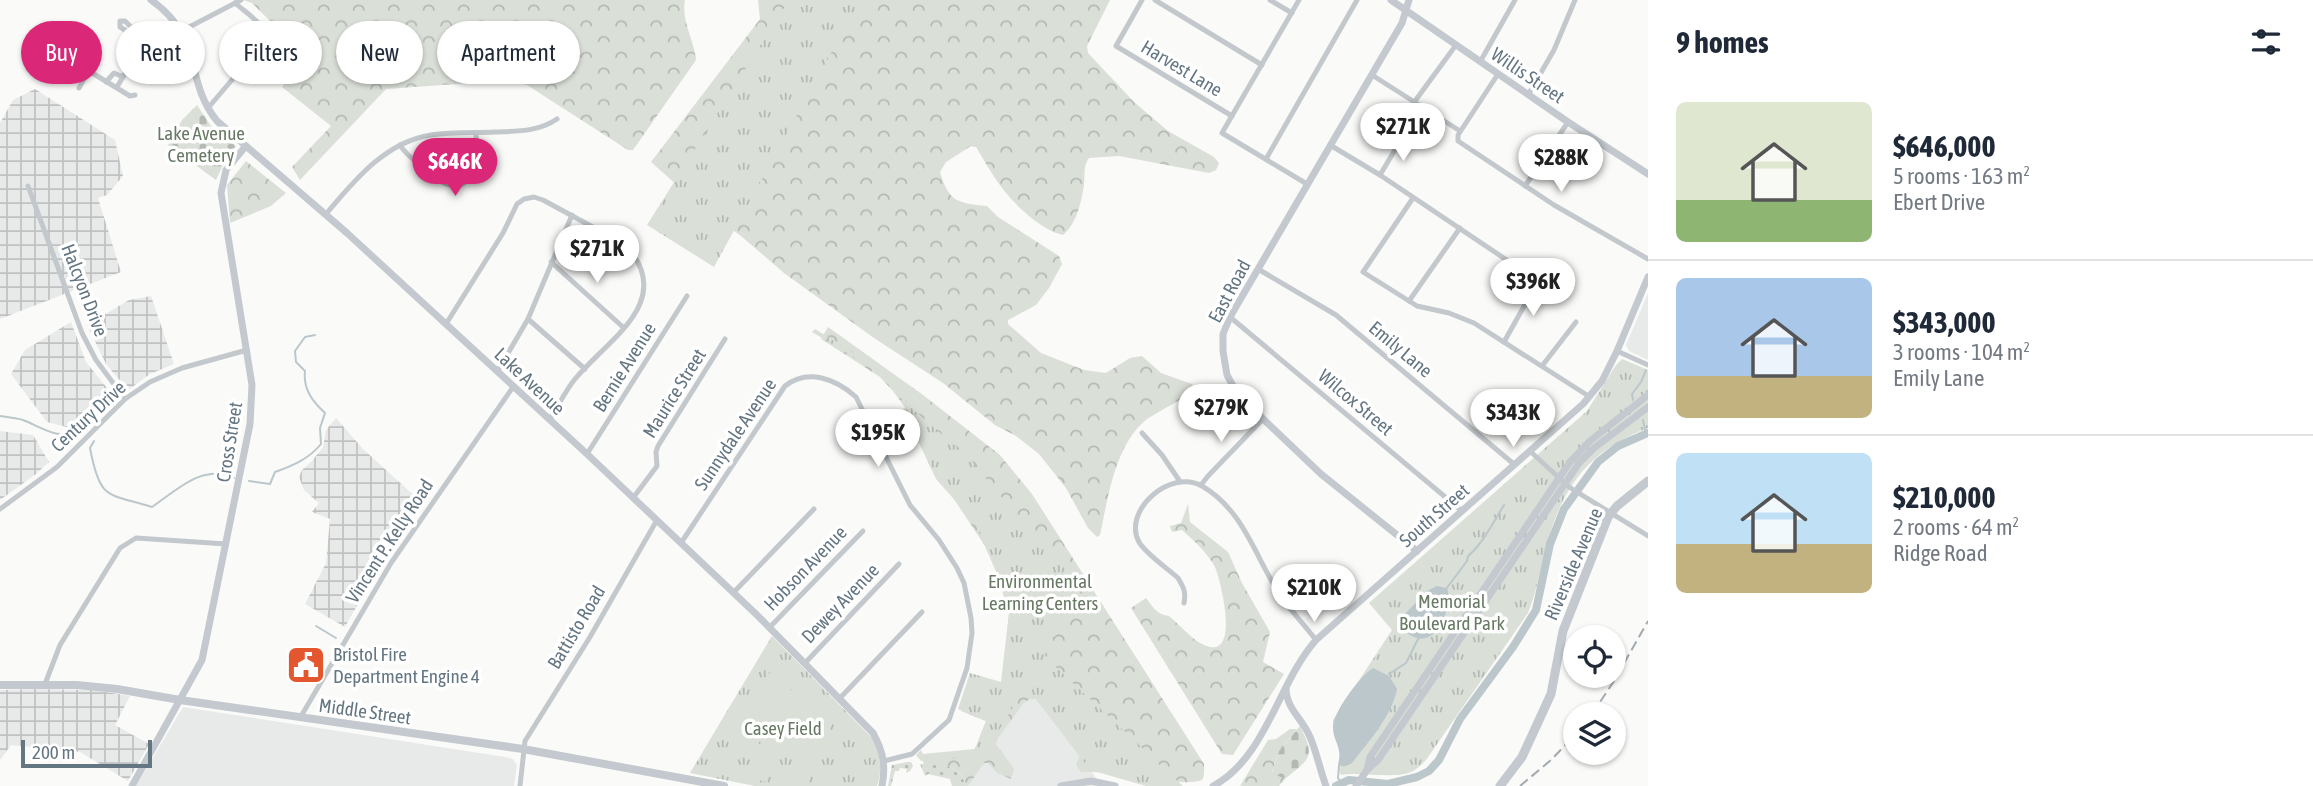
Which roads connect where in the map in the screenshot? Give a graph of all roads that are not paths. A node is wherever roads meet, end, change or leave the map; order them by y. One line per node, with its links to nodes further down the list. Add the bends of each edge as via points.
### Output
1 (152, 0): 14 (main road, Lake Avenue)
2 (1143, 0): 33 (street, Harvest Lane, via 1115,46)
3 (1155, 0): 18 (street)
4 (1270, 0): 13 (street)
5 (1299, 0): 13 (street)
6 (1357, 0): 42 (street)
7 (1391, 0): 12 (main road, Willis Street)
8 (1409, 0): 12 (main road, East Road)
9 (1515, 0): 17 (street)
10 (1575, 0): 30 (street)
11 (238, 2): 15 (street); 32 (street, via 264,29 266,40)
12 (1406, 10): 16 (main road, Willis Street); 21 (main road, East Road)
13 (1292, 13): 18 (street)
14 (174, 21)
15 (199, 21)
16 (1456, 45): 17 (main road, Willis Street); 31 (street)
17 (1480, 62): 20 (main road, Willis Street)
18 (1262, 65): 33 (street)
19 (116, 74): 23 (street)
20 (1498, 74): 30 (main road, Willis Street); 36 (street)
21 (1372, 75): 31 (street); 40 (main road, East Road)
22 (102, 79): 23 (street)
23 (107, 82): 28 (street)
24 (81, 84): 27 (street)
25 (119, 84): 28 (street)
26 (201, 84): 32 (main road, Lake Avenue)
27 (79, 88)
28 (117, 88): 29 (street)
29 (135, 95)
30 (1528, 95): 35 (main road, Willis Street)
31 (1415, 102): 36 (street)
32 (208, 108): 41 (main road, Lake Avenue)
33 (1232, 116): 42 (street, via 1222,134)
34 (557, 118): 37 (street, via 531,130)
35 (1568, 122): 43 (main road, Willis Street); 47 (street)
36 (1461, 131): 47 (street, via 1458,141)
37 (476, 133): 39 (street, via 431,135); 39 (street, via 476,161 466,180 458,184 438,180)
38 (1402, 138): 44 (street)
39 (400, 145): 49 (street, via 354,180)
40 (1330, 145): 44 (street); 45 (main road, East Road)
41 (245, 147): 49 (main road, Lake Avenue); 65 (main road, Cross Street, via 226,170 221,192)
42 (1266, 159): 45 (street)
43 (1648, 174)
44 (1380, 175): 48 (street)
45 (1307, 184): 54 (main road, East Road)
46 (28, 186): 74 (street, Halcyon Drive, via 82,333)
47 (1525, 186): 52 (street)
48 (1413, 198): 51 (street); 57 (street, via 1363,272)
49 (326, 214): 61 (main road, Lake Avenue)
50 (572, 215): 53 (street); 61 (street, via 534,197 517,204); 62 (street, via 626,245 639,263 644,276 643,300)
51 (1460, 228): 57 (street); 64 (street, via 1538,281)
52 (1648, 259)
53 (551, 261): 59 (street); 62 (street)
54 (1258, 269): 58 (main road, East Road); 81 (street, Emily Lane, via 1336,314)
55 (1648, 277): 66 (main road, South Street)
56 (687, 296): 80 (street, Bernie Avenue)
57 (1409, 301): 64 (street, via 1466,319)
58 (1230, 317): 77 (main road, East Road, via 1222,340 1227,375 1238,395); 89 (street, Wilcox Street)
59 (528, 319): 69 (street); 70 (street)
60 (1576, 322): 68 (street)
61 (446, 324): 70 (main road, Lake Avenue)
62 (624, 328): 69 (street)
63 (725, 339): 86 (street, Maurice Street, via 657,446 657,466)
64 (1504, 342): 68 (street)
65 (247, 350): 74 (street, Century Drive, via 182,369); 95 (main road, Cross Street, via 253,403)
66 (1617, 351): 67 (street); 73 (main road, South Street)
67 (1648, 365)
68 (1542, 366): 73 (street)
69 (585, 369): 76 (street)
70 (497, 372): 71 (main road, Lake Avenue)
71 (513, 387): 76 (main road, Lake Avenue); 111 (street, Vincent P. Kelly Road, via 391,562)
72 (1648, 395): 84 (main road, via 1570,462)
73 (1590, 397): 79 (main road, South Street)
74 (125, 398): 87 (street, Century Drive, via 57,467)
75 (1648, 407): 84 (main road, via 1594,448)
76 (549, 420): 80 (main road, Lake Avenue)
77 (1262, 420): 85 (street); 96 (main road, East Road)
78 (1142, 433): 82 (street)
79 (1531, 452): 81 (main road, South Street); 84 (street)
80 (587, 454): 86 (main road, Lake Avenue)
81 (1515, 465): 89 (main road, South Street)
82 (1180, 480): 85 (street); 99 (street, via 1161,488 1145,504 1136,531 1139,543 1183,585)
83 (1648, 481): 90 (highway, Riverside Avenue)
84 (1565, 483): 90 (street); 115 (main road)
85 (1201, 485): 102 (street, via 1229,509 1281,597)
86 (633, 498): 91 (main road, Lake Avenue)
87 (0, 509)
88 (814, 509): 98 (street)
89 (1462, 511): 96 (main road, South Street)
90 (1612, 512): 93 (street); 123 (highway, Riverside Avenue, via 1563,631 1551,694 1522,757)
91 (657, 520): 94 (main road, Lake Avenue); 112 (street, Battisto Road)
92 (863, 531): 101 (street, Hobson Avenue)
93 (1648, 536)
94 (681, 543): 98 (main road, Lake Avenue); 113 (street, Sunnydale Avenue, via 785,386 798,378 821,377 856,397 910,505 957,568 971,618 967,668 949,720 912,754)
95 (226, 544): 104 (street, via 136,538 128,542 114,556 60,645); 108 (main road, Cross Street, via 202,660)
96 (1418, 551): 102 (main road, South Street)
97 (899, 564): 103 (street, Dewey Avenue)
98 (733, 593): 101 (main road, Lake Avenue)
99 (1184, 603)
100 (922, 612): 107 (street)
101 (769, 628): 103 (main road, Lake Avenue)
102 (1316, 640): 106 (main road, South Street)
103 (804, 663): 107 (main road, Lake Avenue)
104 (45, 684): 105 (main road, Middle Street); 108 (main road, Middle Street, via 117,689)
105 (0, 685)
106 (1287, 685): 109 (main road); 110 (main road, South Street)
107 (840, 698): 113 (main road, Lake Avenue, via 873,733)
108 (180, 700): 111 (main road, Middle Street); 116 (main road, Cross Street)
109 (1290, 708): 110 (main road); 114 (main road, via 1310,736)
110 (1270, 716): 122 (main road, South Street, via 1241,764)
111 (300, 718): 112 (main road, Middle Street)
112 (523, 749): 117 (street); 118 (main road, Middle Street)
113 (884, 761): 119 (main road, Lake Avenue)
114 (1325, 785)
115 (1357, 785)
116 (132, 786)
117 (520, 786)
118 (722, 786)
119 (882, 786)
120 (1061, 786): 121 (main road, via 1091,781)
121 (1115, 786)
122 (1213, 786)
123 (1500, 786)

